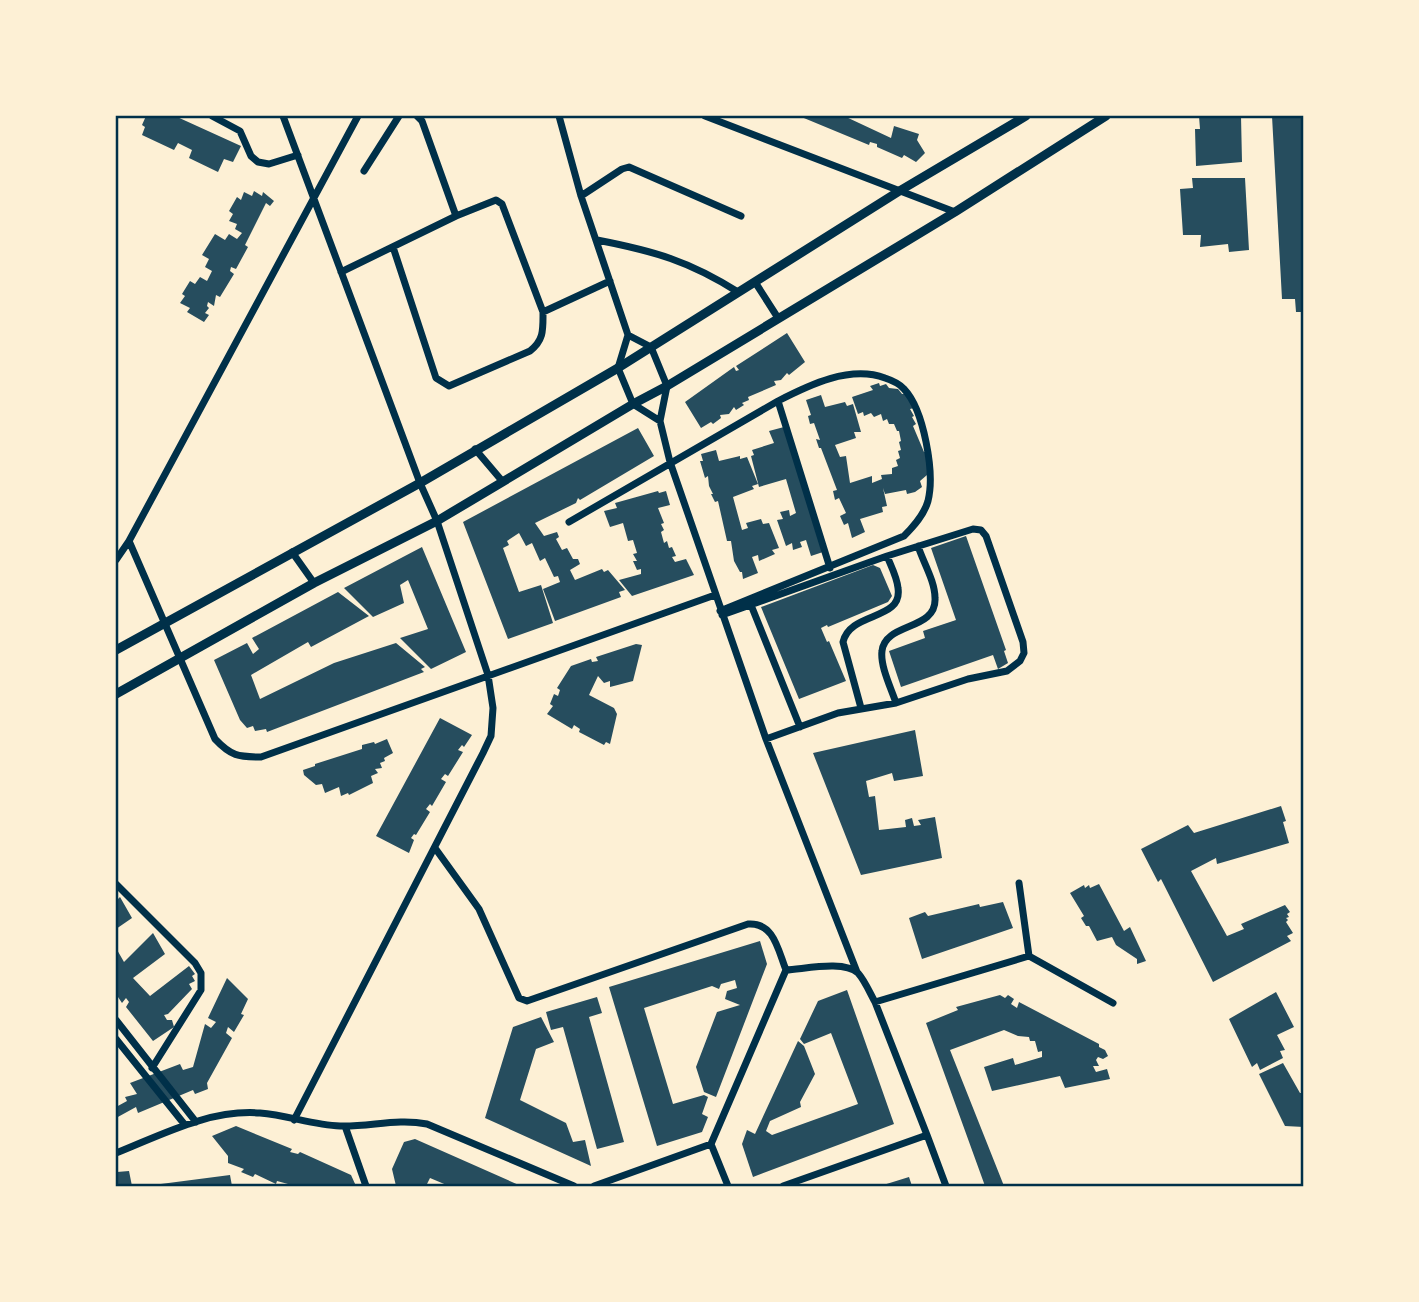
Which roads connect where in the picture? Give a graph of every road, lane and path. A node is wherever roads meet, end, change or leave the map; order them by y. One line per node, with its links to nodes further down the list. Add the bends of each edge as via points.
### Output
1 (212, 116): 10 (street, via 240,131 251,156 263,164)
2 (283, 116): 10 (street)
3 (358, 116): 14 (street)
4 (398, 116): 11 (street)
5 (417, 116): 16 (street)
6 (559, 116): 13 (street)
7 (705, 116): 12 (street)
8 (1022, 116): 12 (street)
9 (1106, 116): 15 (street)
10 (298, 155): 14 (street)
11 (364, 171)
12 (901, 190): 15 (street); 22 (street)
13 (582, 196): 17 (street, via 629,167); 18 (street)
14 (313, 198): 20 (street); 39 (street)
15 (955, 212): 25 (street)
16 (456, 216): 19 (street); 24 (street, via 492,200 502,204)
17 (741, 216)
18 (597, 240): 21 (street); 23 (street, via 665,255)
19 (393, 247): 20 (street); 24 (street, via 436,378 449,386 539,344)
20 (341, 272): 36 (street)
21 (610, 281): 24 (street); 26 (street)
22 (755, 282): 23 (street); 25 (street)
23 (738, 292): 27 (street)
24 (543, 312)
25 (778, 318): 29 (street)
26 (628, 335): 27 (street); 28 (street)
27 (651, 347): 28 (street); 29 (street)
28 (618, 368): 31 (street); 33 (street)
29 (667, 386): 31 (street); 32 (street)
30 (778, 401): 34 (street); 44 (street); 44 (street, via 813,383 864,375 884,377 903,387 916,408 929,459 928,503 904,536)
31 (633, 404): 32 (street); 35 (street)
32 (660, 421): 34 (street)
33 (475, 449): 35 (street); 36 (street)
34 (670, 462): 38 (street); 46 (street)
35 (503, 482): 37 (street)
36 (420, 483): 37 (street); 41 (street)
37 (437, 521): 45 (street); 52 (street)
38 (569, 522)
39 (129, 541): 43 (street); 49 (street)
40 (918, 546): 42 (street); 54 (street, via 935,603 927,617 888,638 882,648); 54 (street, via 973,529 984,533 1024,653 1018,665 1007,671)
41 (292, 552): 45 (street); 49 (street)
42 (887, 556): 47 (street); 55 (street, via 898,585 897,600 889,610 851,626 843,642)
43 (116, 560)
44 (830, 568): 48 (street)
45 (314, 583): 51 (street)
46 (715, 595): 48 (street); 52 (street)
47 (751, 605): 48 (street); 56 (street)
48 (721, 613): 57 (street)
49 (166, 622): 50 (street); 51 (street)
50 (116, 650)
51 (181, 658): 52 (street, via 215,739 227,752 240,757 261,757); 53 (street)
52 (488, 675): 58 (street, via 491,736)
53 (116, 694)
54 (896, 703): 55 (street)
55 (861, 708): 56 (street)
56 (800, 727): 57 (street)
57 (766, 739): 63 (street)
58 (435, 848): 62 (street, via 479,909 519,998 527,1001 756,923 767,927); 69 (street)
59 (1019, 883): 61 (street)
60 (116, 884): 68 (street, via 195,963 202,979 199,996)
61 (1030, 956): 64 (street); 65 (street)
62 (786, 970): 63 (street, via 839,966); 74 (street)
63 (857, 972): 64 (street)
64 (875, 1002): 73 (street)
65 (1113, 1003)
66 (116, 1020): 68 (street)
67 (116, 1039): 71 (street)
68 (152, 1068): 70 (street)
69 (294, 1120): 70 (street, via 241,1113); 72 (street)
70 (196, 1122): 71 (street)
71 (185, 1125): 75 (street)
72 (345, 1126): 76 (street); 77 (street, via 393,1121 427,1124)
73 (927, 1135): 80 (street); 81 (street)
74 (711, 1144): 78 (street); 79 (street)
75 (116, 1153)
76 (366, 1186)
77 (574, 1186)
78 (594, 1186)
79 (728, 1186)
80 (783, 1186)
81 (946, 1186)

